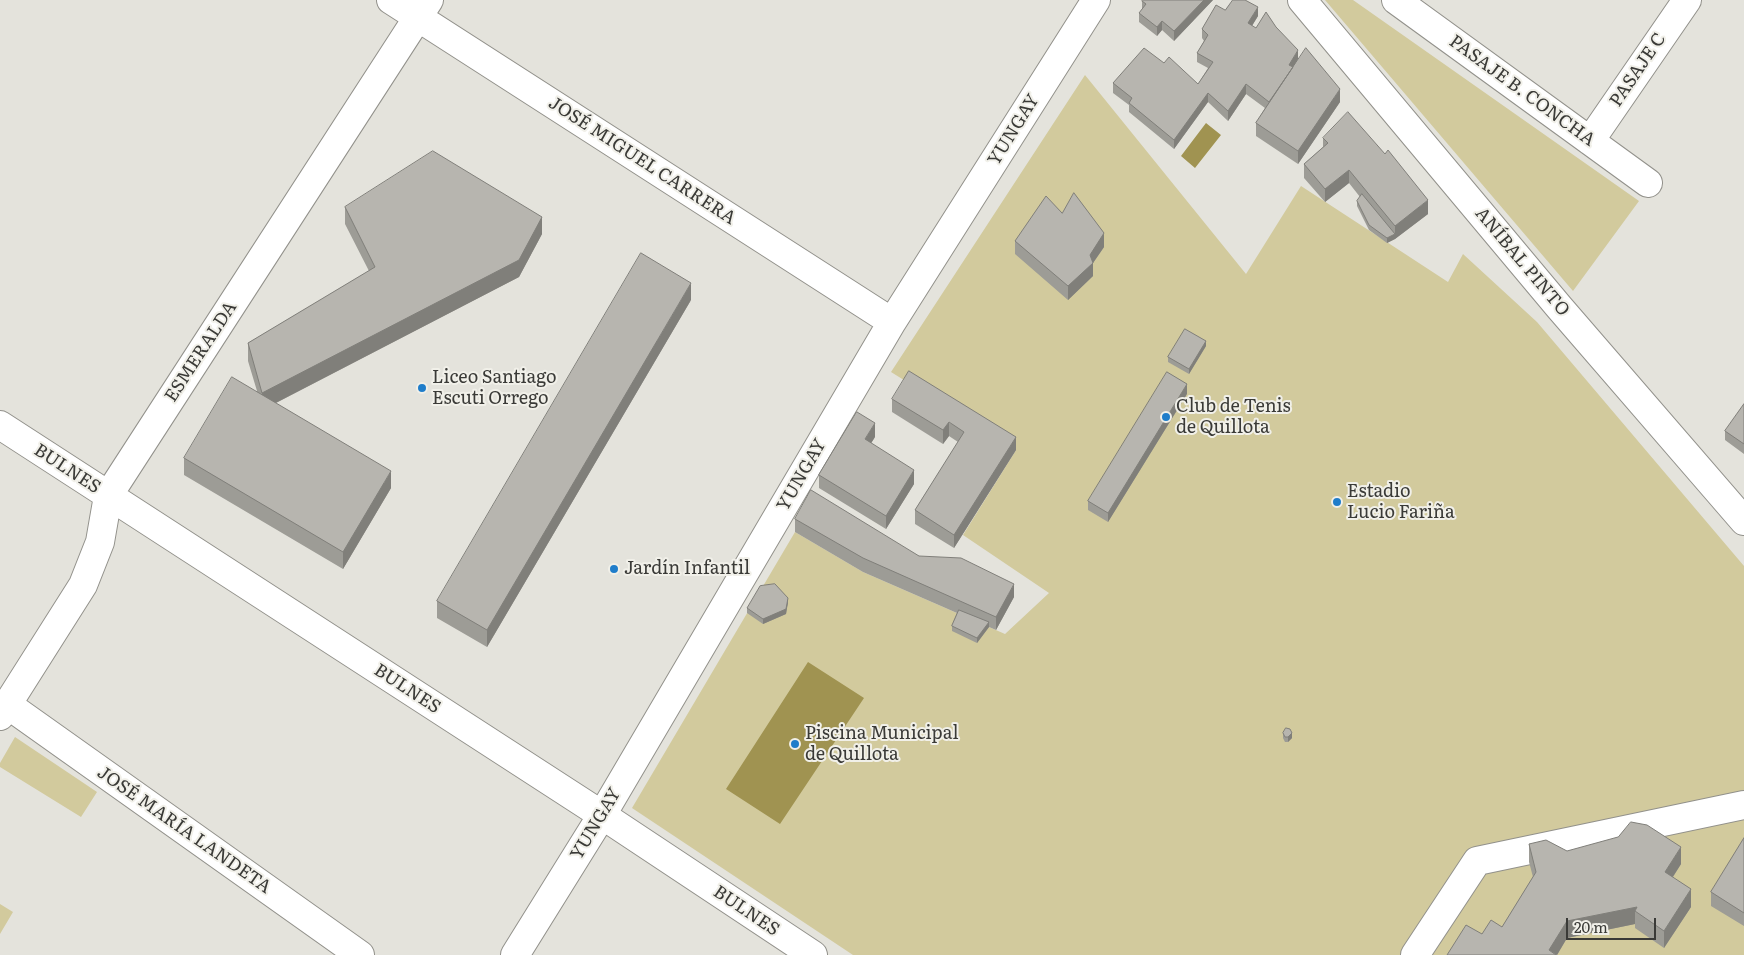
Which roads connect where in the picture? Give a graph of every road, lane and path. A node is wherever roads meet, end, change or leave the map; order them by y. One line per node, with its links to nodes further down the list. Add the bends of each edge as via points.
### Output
1 (392, 0): 6 (street, JOSÉ MIGUEL CARRERA)
2 (1096, 0): 9 (street, YUNGAY)
3 (1302, 0): 12 (street, ANÍBAL PINTO)
4 (1396, 0): 7 (street, PASAJE B. CONCHA)
5 (1686, 0): 7 (street, PASAJE C)
6 (424, 9): 9 (street, JOSÉ MIGUEL CARRERA); 11 (street, ESMERALDA)
7 (1590, 140): 8 (street, PASAJE B. CONCHA)
8 (1648, 183)
9 (892, 322): 15 (street, YUNGAY)
10 (0, 425): 11 (street, BULNES)
11 (108, 496): 13 (street, ESMERALDA, via 100,542 83,586); 15 (street, BULNES)
12 (1744, 522)
13 (4, 710): 16 (street, JOSÉ MARÍA LANDETA)
14 (1744, 805): 19 (street, via 1477,861)
15 (602, 815): 17 (street, YUNGAY); 18 (street, BULNES)
16 (360, 955)
17 (516, 955)
18 (813, 955)
19 (1416, 955)

